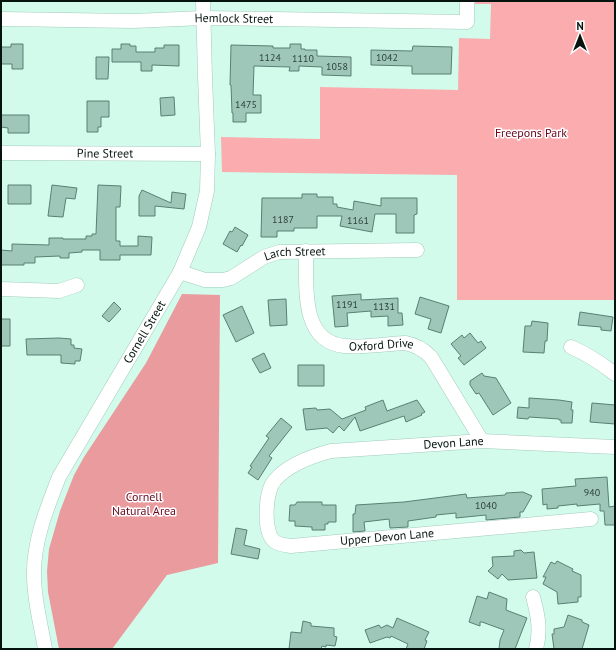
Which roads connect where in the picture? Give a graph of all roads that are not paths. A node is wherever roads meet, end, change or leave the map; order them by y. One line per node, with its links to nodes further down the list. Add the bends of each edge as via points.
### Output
1 (203, 1): 3 (street, Cornell Street)
2 (467, 1): 3 (street, Hemlock Street, via 467,22)
3 (203, 18): 4 (street, Hemlock Street, via 133,21); 6 (street, Cornell Street)
4 (1, 19)
5 (1, 153): 6 (street, Pine Street)
6 (208, 154): 9 (street, Cornell Street, via 207,191 199,227)
7 (417, 250): 8 (street, Larch Street)
8 (306, 251): 9 (street, Larch Street, via 279,252 264,257 231,278 223,280 205,280); 14 (street, Oxford Drive, via 308,310 311,323 318,333 342,346 405,344 421,348 431,357)
9 (180, 272): 19 (street, Cornell Street, via 59,477 52,496 35,552 35,597)
10 (77, 285): 11 (street, via 59,290)
11 (1, 289)
12 (571, 347): 13 (street, via 589,355)
13 (615, 374)
14 (482, 441): 15 (street, Devon Lane); 16 (street, Devon Lane, via 331,451 312,456)
15 (615, 447)
16 (295, 466): 17 (street, Upper Devon Lane, via 273,481 267,502 267,530 270,537 282,545)
17 (591, 519)
18 (533, 596): 20 (street, via 539,628)
19 (45, 649)
20 (536, 649)

